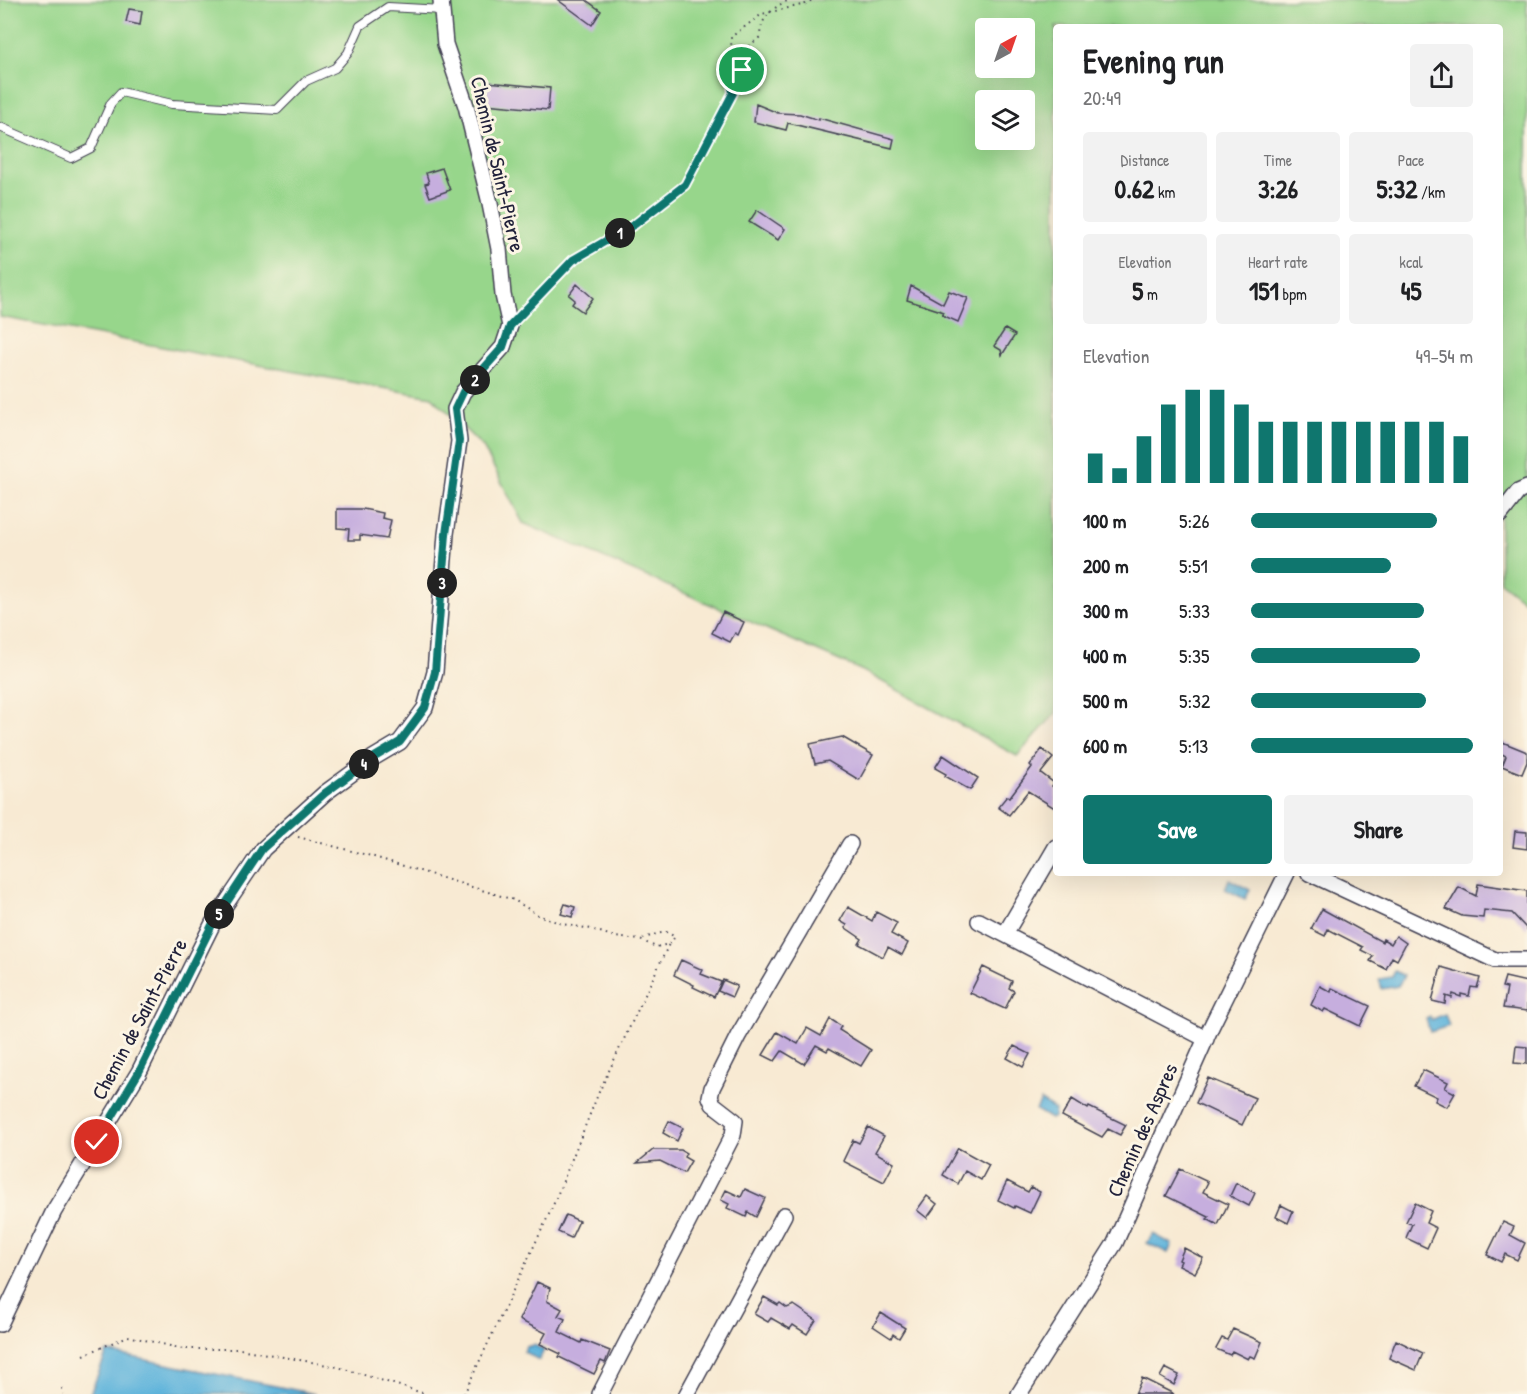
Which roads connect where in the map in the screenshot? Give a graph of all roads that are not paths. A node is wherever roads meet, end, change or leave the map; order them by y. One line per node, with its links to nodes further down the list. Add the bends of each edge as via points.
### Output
1 (441, 5): 2 (lane, via 388,7 360,26 348,53 335,68 306,81 277,110 172,105 121,92 111,103 91,148 71,158); 14 (street, Chemin de Saint-Pierre, via 445,44 466,106 489,200 510,326 503,347 463,392 455,409 459,441 446,534 435,672 425,708 400,742 325,793 262,849 213,923 139,1072 54,1211)
2 (0, 127)
3 (1527, 488): 4 (street, via 1518,492)
4 (1503, 511)
5 (850, 844): 15 (street, via 716,1077 710,1096 713,1104 735,1121 734,1135)
6 (1053, 852): 10 (street)
7 (1286, 876): 12 (street, Chemin des Aspres)
8 (1316, 876): 11 (street, via 1495,960)
9 (979, 921): 10 (street)
10 (1005, 934): 12 (street)
11 (1527, 960)
12 (1206, 1039): 17 (street, Chemin des Aspres, via 1115,1243)
13 (784, 1215): 16 (street)
14 (0, 1324)
15 (600, 1394)
16 (687, 1394)
17 (1019, 1394)

